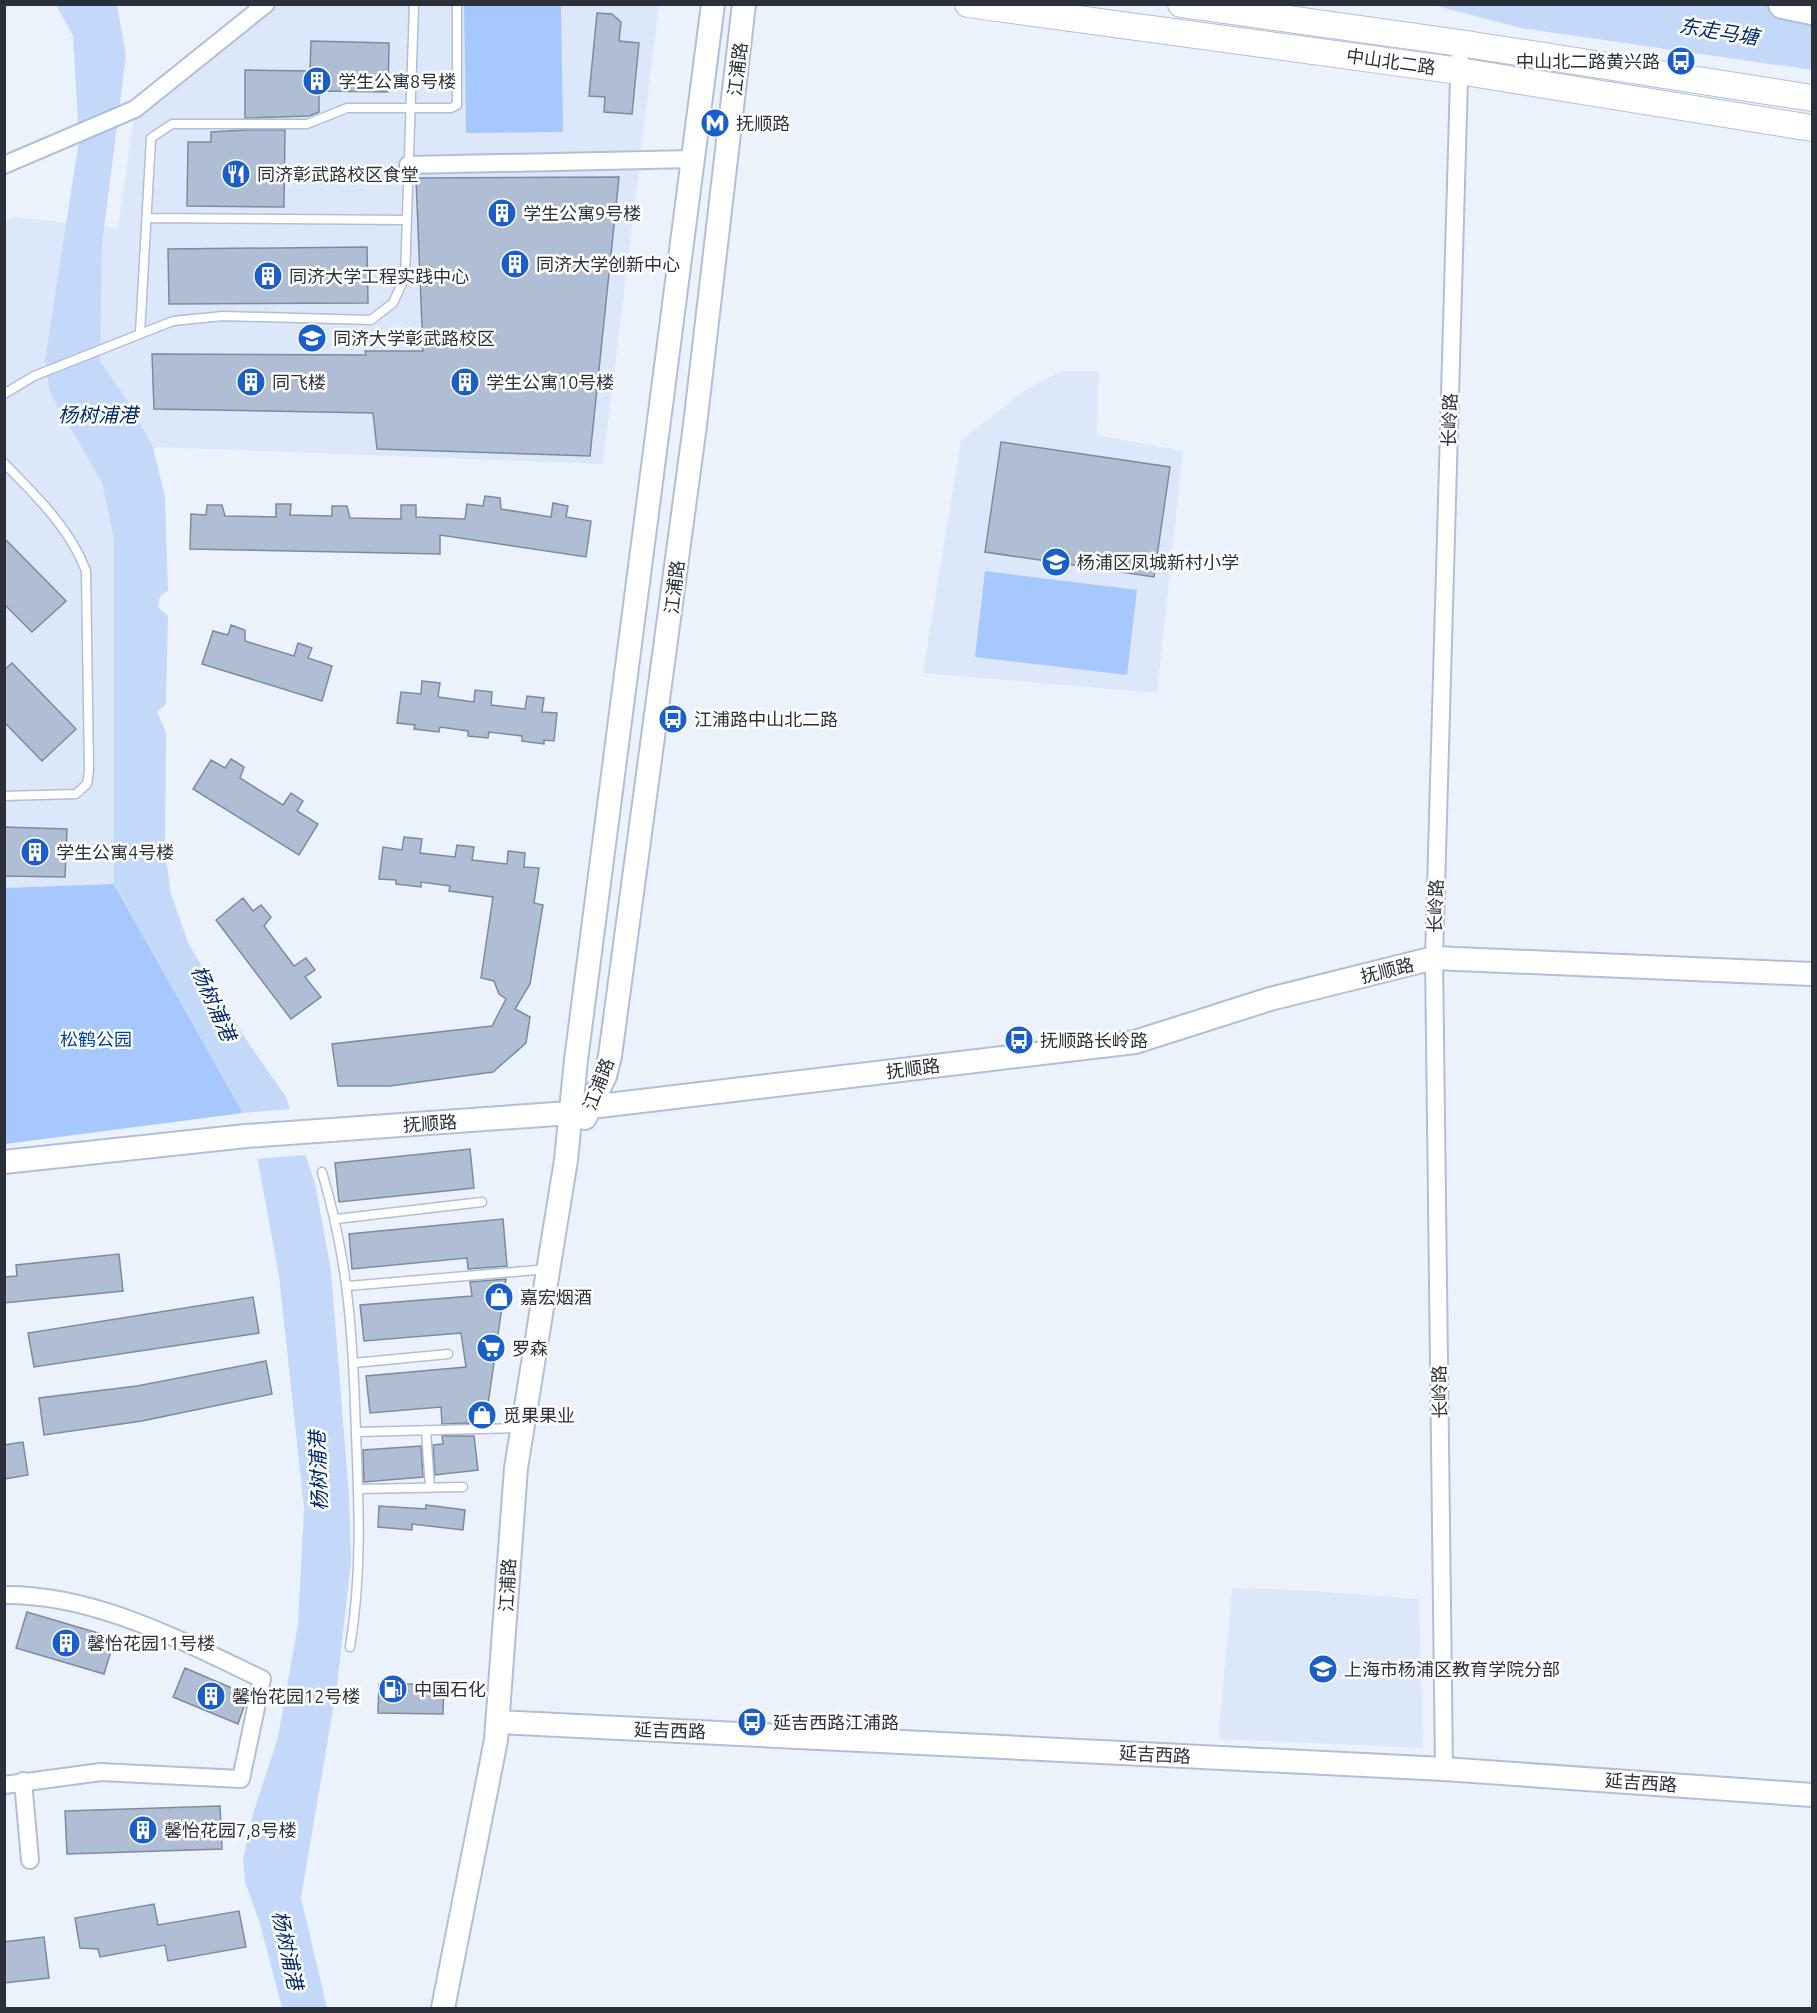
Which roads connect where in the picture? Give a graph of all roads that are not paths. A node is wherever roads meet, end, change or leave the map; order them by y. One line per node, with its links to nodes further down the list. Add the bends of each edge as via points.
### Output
1 (266, 4): 16 (street, via 135,109)
2 (414, 4): 13 (lane)
3 (457, 4): 13 (lane, via 457,105)
4 (713, 4): 26 (main road, 江浦路)
5 (744, 4): 26 (main road, 江浦路, via 695,424 610,1056 605,1076)
6 (968, 4): 11 (main road, 中山北二路)
7 (1181, 4): 10 (main road, 中山北二路)
8 (1783, 4): 9 (highway)
9 (1812, 10)
10 (1460, 43): 11 (street, 长岭路); 12 (main road, 中山北二路)
11 (1460, 70): 14 (main road, 中山北二路); 24 (street, 长岭路)
12 (1812, 98)
13 (409, 108): 17 (lane); 18 (lane, via 347,108 307,124 172,124 152,138)
14 (1812, 128)
15 (693, 159): 17 (street)
16 (4, 165)
17 (408, 165): 19 (lane)
18 (147, 218): 19 (lane); 20 (lane)
19 (406, 220): 20 (lane, via 405,277 393,303 371,320 223,316 173,321)
20 (140, 333): 21 (lane, via 34,376)
21 (4, 394)
22 (4, 463): 23 (lane, via 59,523 86,571 89,770 87,784 76,794)
23 (4, 796)
24 (1434, 958): 25 (main road, 抚顺路); 26 (main road, 抚顺路, via 1270,999 1135,1042); 44 (street, 长岭路)
25 (1812, 974)
26 (580, 1110): 27 (main road, 抚顺路, via 246,1136); 31 (main road, 江浦路, via 566,1160)
27 (4, 1162)
28 (322, 1172): 30 (lane)
29 (482, 1202): 30 (lane)
30 (336, 1219): 32 (lane)
31 (548, 1269): 32 (lane); 35 (main road, 江浦路)
32 (348, 1286): 34 (lane)
33 (448, 1354): 34 (lane)
34 (354, 1363): 37 (lane)
35 (521, 1428): 36 (lane); 43 (main road, 江浦路, via 512,1504)
36 (426, 1430): 37 (lane); 39 (lane)
37 (356, 1432): 40 (lane)
38 (463, 1487): 39 (lane)
39 (430, 1488): 40 (lane)
40 (359, 1489): 42 (lane, via 359,1576)
41 (4, 1595): 45 (street, via 37,1595 124,1618 262,1679 241,1779 101,1772)
42 (350, 1647)
43 (498, 1722): 44 (main road, 延吉西路); 49 (main road, 江浦路)
44 (1444, 1769): 47 (main road, 延吉西路)
45 (23, 1781): 46 (street); 48 (street)
46 (4, 1785)
47 (1812, 1798)
48 (30, 1860)
49 (443, 2008)

